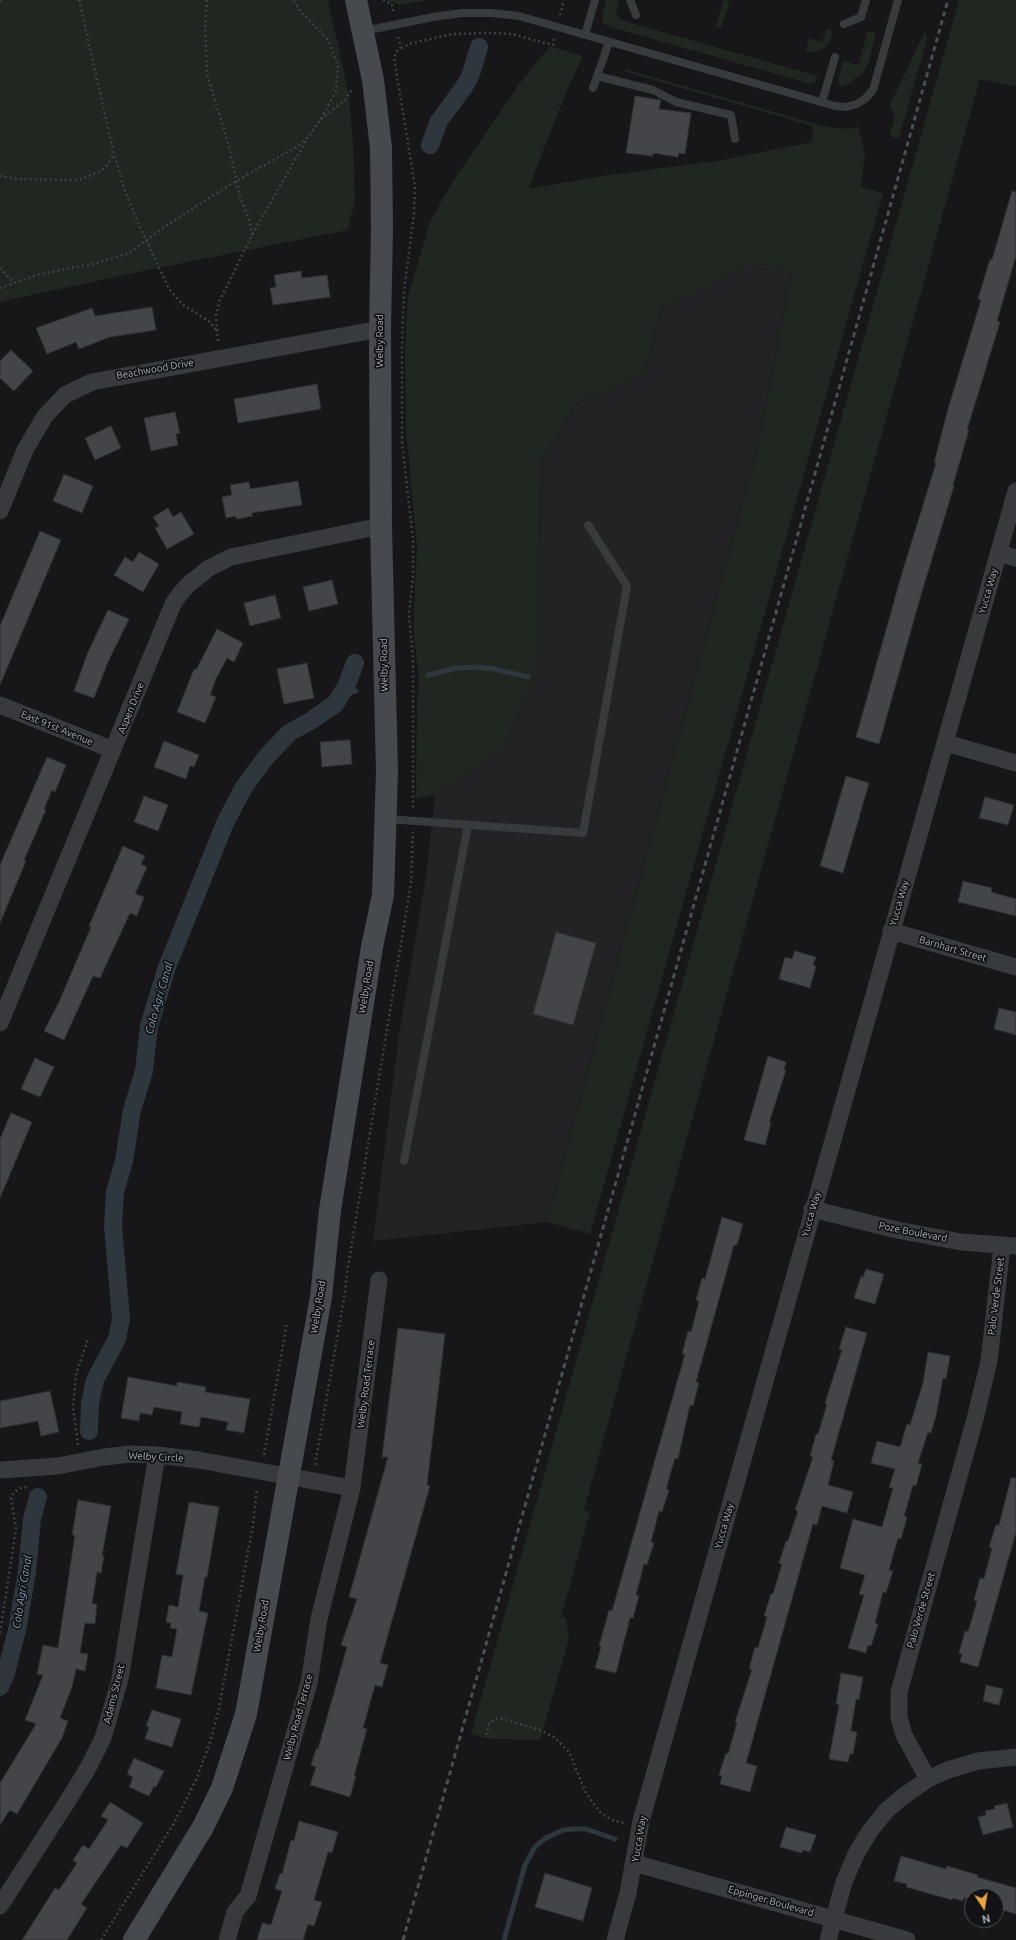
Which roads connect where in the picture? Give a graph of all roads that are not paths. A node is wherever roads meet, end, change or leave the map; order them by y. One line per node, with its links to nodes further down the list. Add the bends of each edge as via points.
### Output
1 (356, 0): 8 (street, Welby Road)
2 (595, 0): 9 (lane)
3 (630, 0): 6 (lane)
4 (866, 0): 7 (lane, via 861,17)
5 (898, 0): 14 (lane, via 873,90 857,104 846,107)
6 (636, 14)
7 (844, 24)
8 (364, 31): 9 (lane, via 433,17 491,13 537,20); 16 (street, Welby Road, via 381,148)
9 (585, 35): 10 (lane)
10 (608, 42): 12 (lane); 14 (lane)
11 (835, 57): 14 (lane)
12 (597, 76): 13 (lane); 15 (lane, via 653,90 676,102 731,115)
13 (593, 88)
14 (822, 102)
15 (736, 139)
16 (380, 329): 18 (street, Beachwood Drive, via 92,382 65,395 34,432); 20 (street, Welby Road)
17 (1016, 491): 21 (street, Yucca Way)
18 (0, 511)
19 (588, 524): 28 (lane, via 627,586 583,833)
20 (381, 526): 25 (street, Aspen Drive, via 231,557 209,568 189,584 173,604); 27 (street, Welby Road)
21 (999, 553): 22 (street); 24 (street, Yucca Way)
22 (1016, 558)
23 (0, 705): 25 (street, East 91st Avenue)
24 (946, 743): 26 (street); 29 (street, Yucca Way)
25 (113, 750): 31 (street, Aspen Drive)
26 (1016, 763)
27 (387, 819): 28 (lane); 38 (street, Welby Road, via 383,895 372,947 331,1203 321,1297)
28 (468, 825): 32 (lane)
29 (891, 931): 30 (street, Barnhart Street); 33 (street, Yucca Way)
30 (1016, 967)
31 (0, 1023)
32 (404, 1161)
33 (812, 1209): 34 (street, Poze Boulevard, via 897,1230 961,1242); 42 (street, Yucca Way, via 640,1828)
34 (1009, 1246): 41 (street, Palo Verde Street, via 989,1361 975,1419 899,1692 899,1717 904,1735)
35 (379, 1280): 39 (street, Welby Road Terrace)
36 (157, 1455): 37 (street, Welby Circle, via 132,1454 58,1466); 38 (street, Welby Circle, via 199,1460); 43 (street, Adams Street, via 120,1679 103,1738 88,1768)
37 (0, 1470)
38 (288, 1477): 39 (street); 45 (street, Welby Road, via 246,1714 236,1746 222,1788 203,1827)
39 (352, 1488): 46 (street, Welby Road Terrace, via 319,1620 309,1683 248,1896 235,1912)
40 (1016, 1757): 41 (street, via 978,1761)
41 (928, 1779): 44 (street, via 886,1811 870,1831 856,1854 844,1882)
42 (634, 1863): 44 (street, Eppinger Boulevard); 47 (street, Yucca Way)
43 (0, 1906)
44 (834, 1919): 48 (street); 49 (street, Eppinger Boulevard)
45 (134, 1940)
46 (227, 1940)
47 (615, 1940)
48 (828, 1940)
49 (907, 1940)

